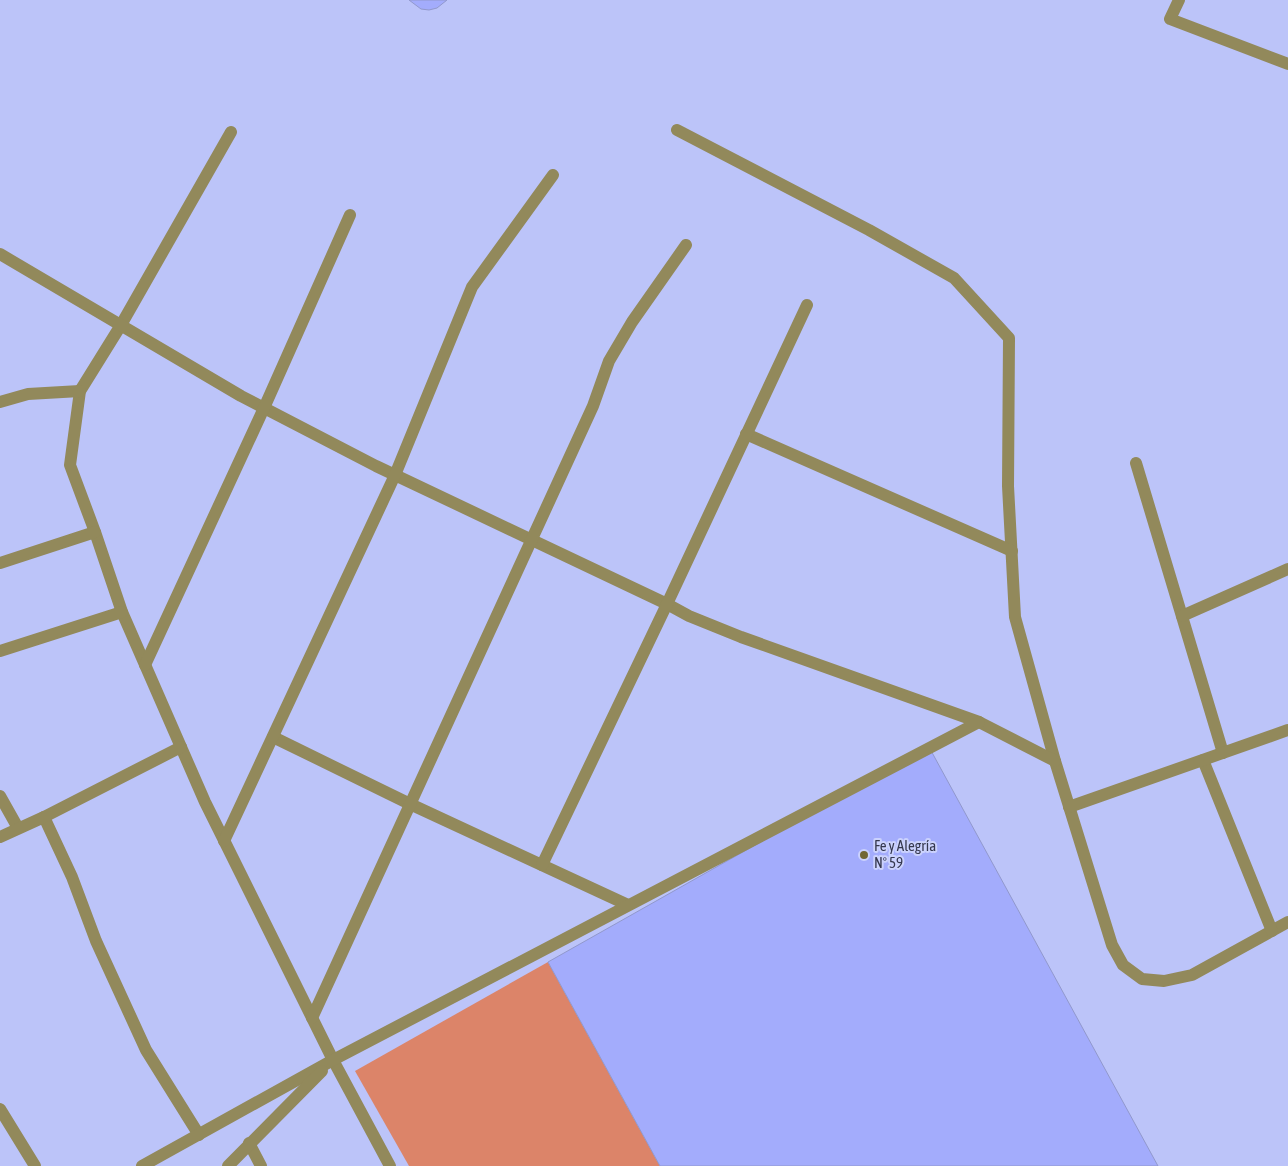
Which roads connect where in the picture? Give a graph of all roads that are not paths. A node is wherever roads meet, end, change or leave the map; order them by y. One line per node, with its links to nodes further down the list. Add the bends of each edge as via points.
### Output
1 (1179, 0): 2 (street, via 1170,19)
2 (1288, 64)
3 (677, 130): 19 (street, via 954,278 1009,338 1008,486)
4 (231, 132): 10 (street)
5 (552, 174): 16 (street, via 472,287)
6 (350, 215): 13 (street)
7 (686, 245): 18 (street, via 609,361 593,406)
8 (0, 254): 10 (street)
9 (807, 305): 14 (street)
10 (121, 325): 11 (street); 13 (street)
11 (80, 391): 12 (street, via 28,394); 17 (street, via 70,465)
12 (0, 402)
13 (264, 408): 16 (street); 26 (street)
14 (746, 434): 19 (street); 22 (street)
15 (1136, 463): 24 (street)
16 (395, 474): 18 (street); 29 (street)
17 (95, 532): 20 (street); 23 (street)
18 (531, 540): 22 (street); 35 (street)
19 (1012, 550): 33 (street, via 1015,617)
20 (0, 563)
21 (1288, 569): 24 (street)
22 (668, 604): 27 (street, via 741,637); 41 (street)
23 (122, 612): 25 (street); 26 (street)
24 (1182, 616): 31 (street)
25 (0, 651)
26 (145, 666): 30 (street)
27 (978, 722): 33 (street); 42 (street)
28 (1288, 730): 31 (street)
29 (273, 737): 35 (street); 40 (street)
30 (181, 747): 37 (street); 40 (street)
31 (1223, 753): 32 (street)
32 (1203, 760): 36 (street); 44 (street)
33 (1055, 761): 36 (street)
34 (0, 796): 38 (street)
35 (410, 804): 41 (street); 45 (street)
36 (1069, 807): 44 (street, via 1112,945 1123,965 1142,979 1164,981 1192,975)
37 (44, 817): 38 (street); 48 (street, via 146,1050)
38 (18, 828): 39 (street)
39 (0, 837)
40 (224, 842): 45 (street)
41 (542, 865): 42 (street)
42 (628, 905): 46 (street)
43 (1288, 922): 44 (street)
44 (1272, 931)
45 (312, 1018): 46 (street)
46 (332, 1060): 48 (street); 49 (street); 54 (street)
47 (0, 1109): 50 (street)
48 (199, 1135): 51 (street)
49 (249, 1143): 52 (street); 53 (street)
50 (35, 1166)
51 (142, 1166)
52 (228, 1166)
53 (261, 1166)
54 (390, 1166)

